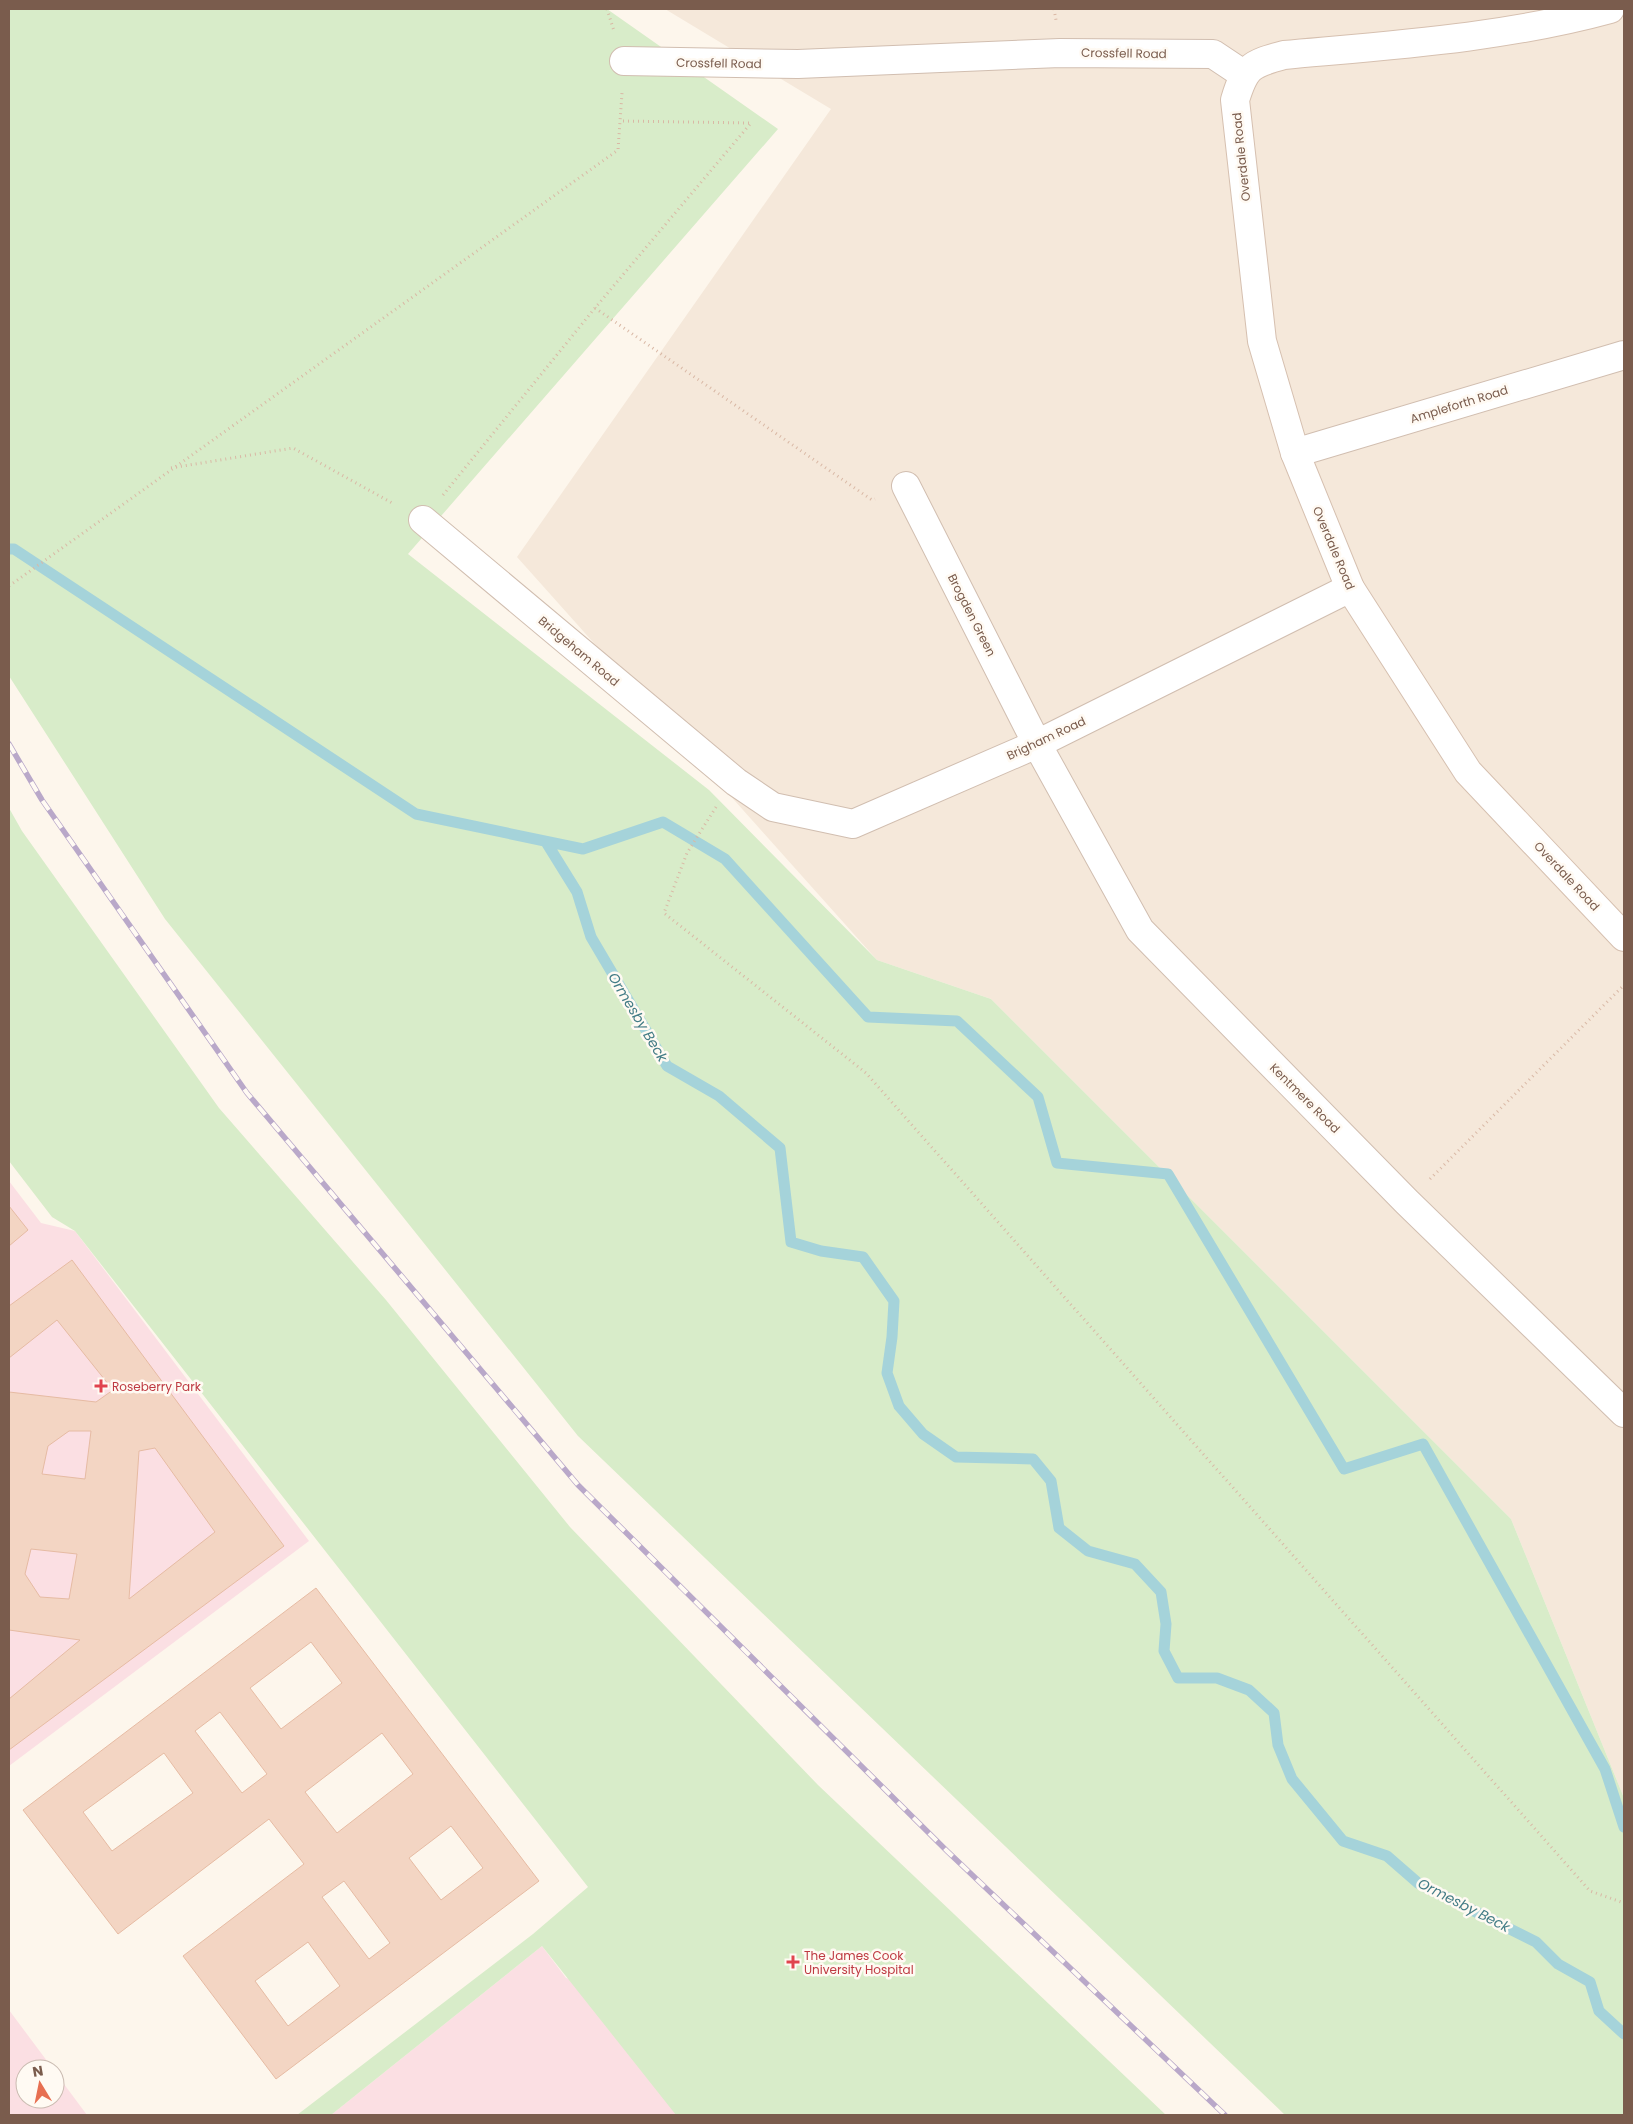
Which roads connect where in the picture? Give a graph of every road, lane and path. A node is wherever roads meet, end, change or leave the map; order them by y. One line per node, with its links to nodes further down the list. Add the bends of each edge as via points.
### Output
1 (1610, 9): 2 (street)
2 (1570, 14): 4 (street, via 1435,41 1284,55 1264,60)
3 (624, 61): 4 (street, Crossfell Road, via 798,64 1060,53 1212,54); 5 (path)
4 (1243, 74): 8 (street, Overdale Road, via 1235,100 1262,341)
5 (620, 121): 6 (path, via 751,123); 9 (path, via 618,150)
6 (595, 308): 10 (path, via 872,500); 11 (path)
7 (1624, 355): 8 (street, Ampleforth Road)
8 (1295, 453): 13 (street, Overdale Road)
9 (171, 468): 11 (path, via 293,448); 12 (path)
10 (906, 486): 14 (street, Brogden Green)
11 (423, 520): 15 (street, Bridgeham Road)
12 (9, 586)
13 (1350, 588): 14 (street, Brigham Road); 17 (street, Overdale Road, via 1468,772)
14 (1038, 744): 15 (street, Brigham Road, via 853,824 773,807); 19 (street, Kentmere Road, via 1140,930)
15 (736, 782)
16 (708, 818): 21 (path, via 688,853 664,913 866,1073 1590,1891)
17 (1624, 937)
18 (1624, 985): 19 (path)
19 (1407, 1202): 20 (street, Kentmere Road)
20 (1624, 1413)
21 (1624, 1903)

